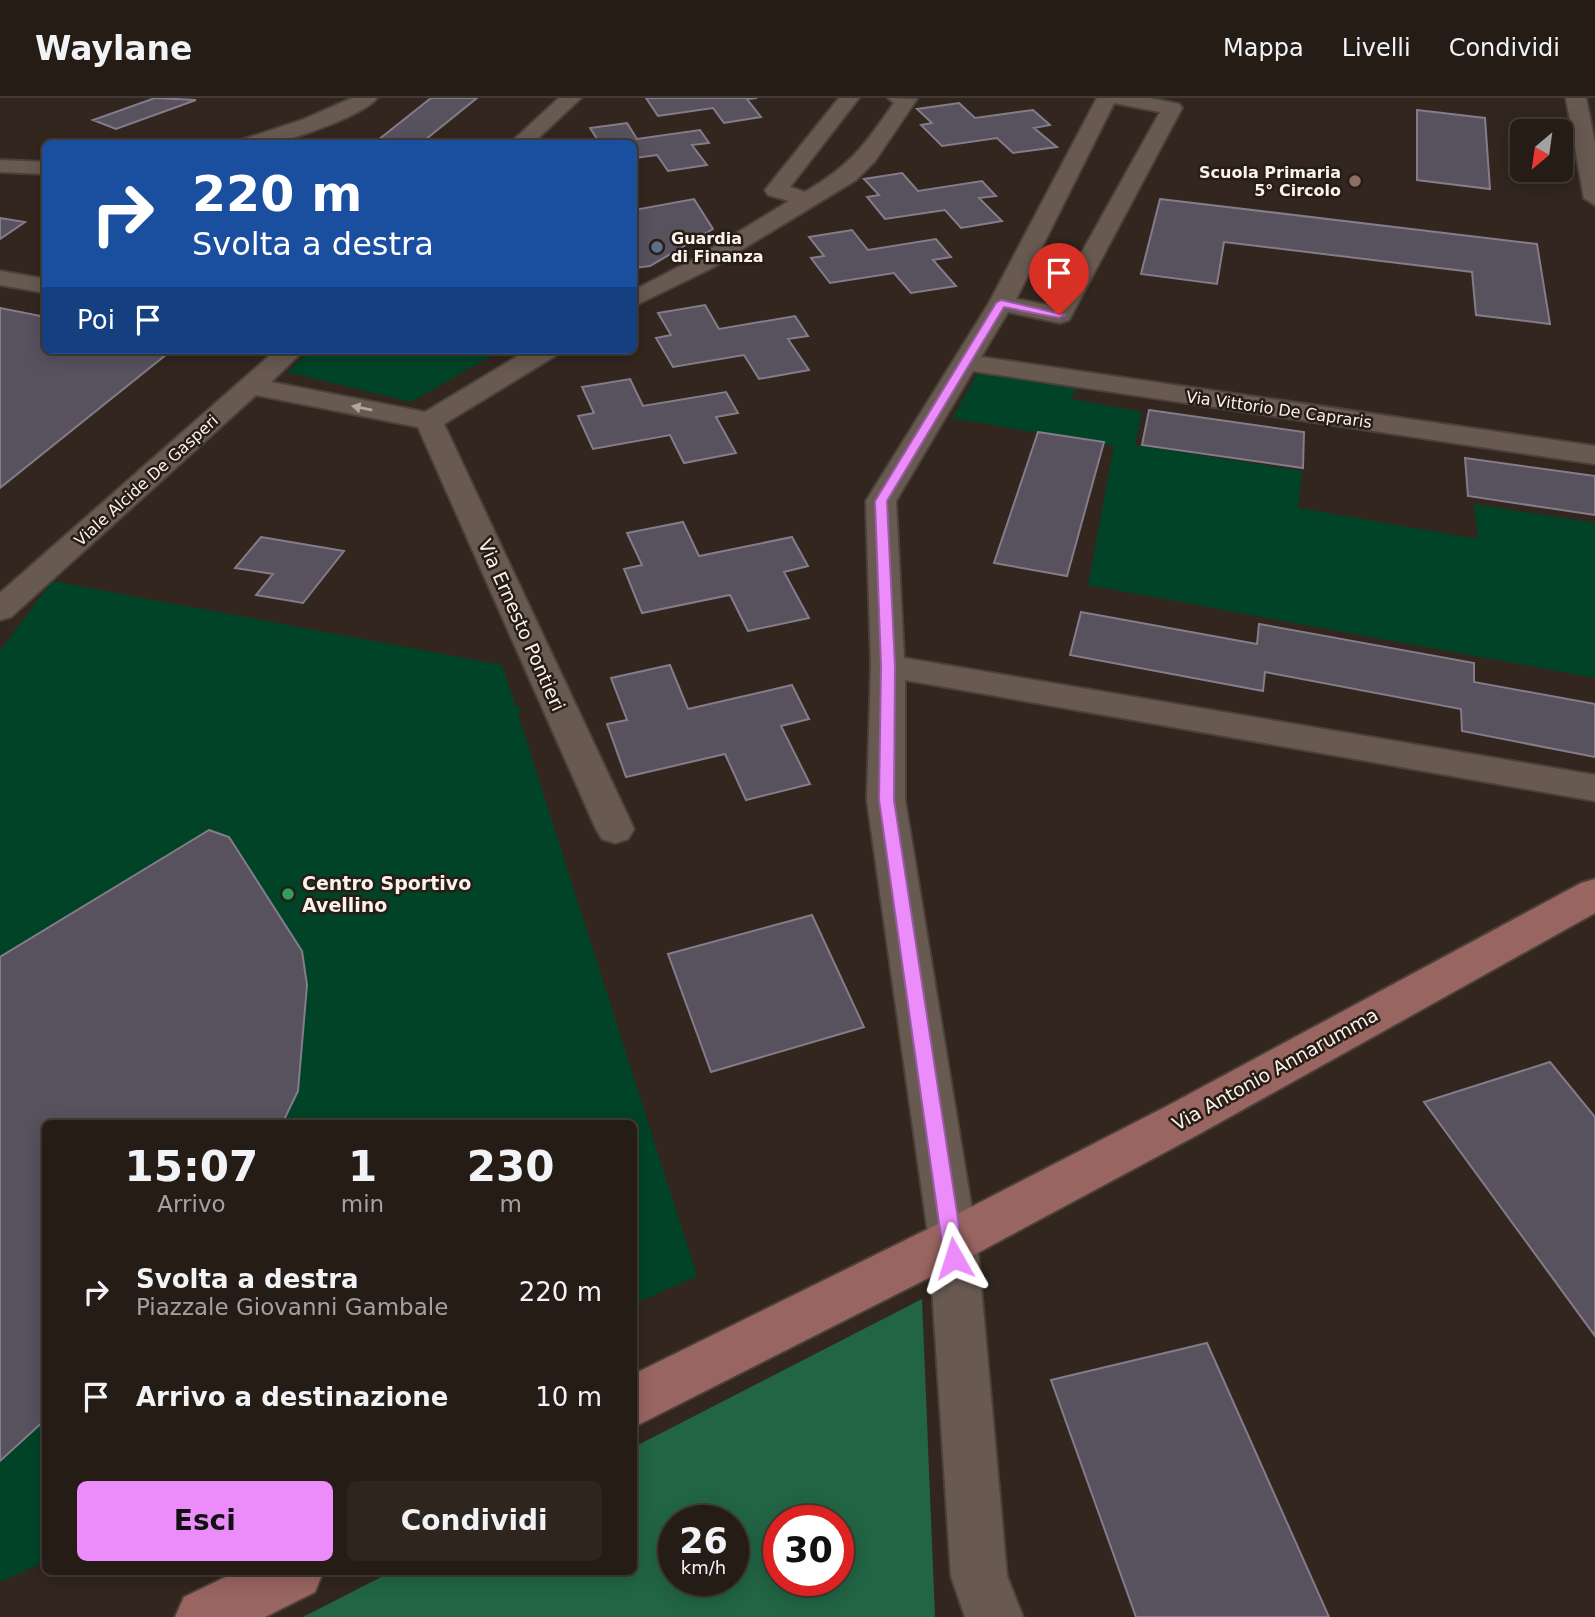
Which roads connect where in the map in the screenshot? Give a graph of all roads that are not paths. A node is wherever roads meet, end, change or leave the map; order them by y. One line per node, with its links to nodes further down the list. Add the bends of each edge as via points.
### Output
1 (367, 98): 9 (street)
2 (570, 98): 10 (street)
3 (849, 98): 15 (street, via 776,190)
4 (898, 98): 15 (street, via 907,99 867,156 848,175)
5 (1107, 98): 19 (street)
6 (1118, 98): 19 (street, via 1172,108 1059,315)
7 (1576, 98): 8 (street)
8 (1588, 128): 13 (street)
9 (261, 140)
10 (523, 140)
11 (0, 166): 12 (street)
12 (42, 168)
13 (1592, 175): 14 (street)
14 (1595, 198)
15 (807, 200): 18 (street)
16 (0, 278): 17 (street)
17 (42, 285)
18 (637, 297)
19 (1001, 303): 22 (street)
20 (287, 354): 23 (street, Viale Alcide De Gasperi)
21 (539, 354): 24 (street)
22 (963, 362): 25 (street, Via Vittorio De Capraris); 27 (street, via 881,501)
23 (251, 386): 24 (street, one-way to 23); 26 (street, Viale Alcide De Gasperi)
24 (429, 421): 29 (street, Via Ernesto Pontieri)
25 (1595, 455)
26 (0, 610)
27 (888, 666): 28 (street); 31 (street, via 886,800)
28 (1595, 788)
29 (615, 829)
30 (1595, 894): 31 (main road, Via Antonio Annarumma)
31 (953, 1241): 32 (main road, Via Antonio Annarumma); 35 (street, via 979,1576)
32 (637, 1399)
33 (289, 1575): 34 (main road)
34 (204, 1617)
35 (994, 1617)

